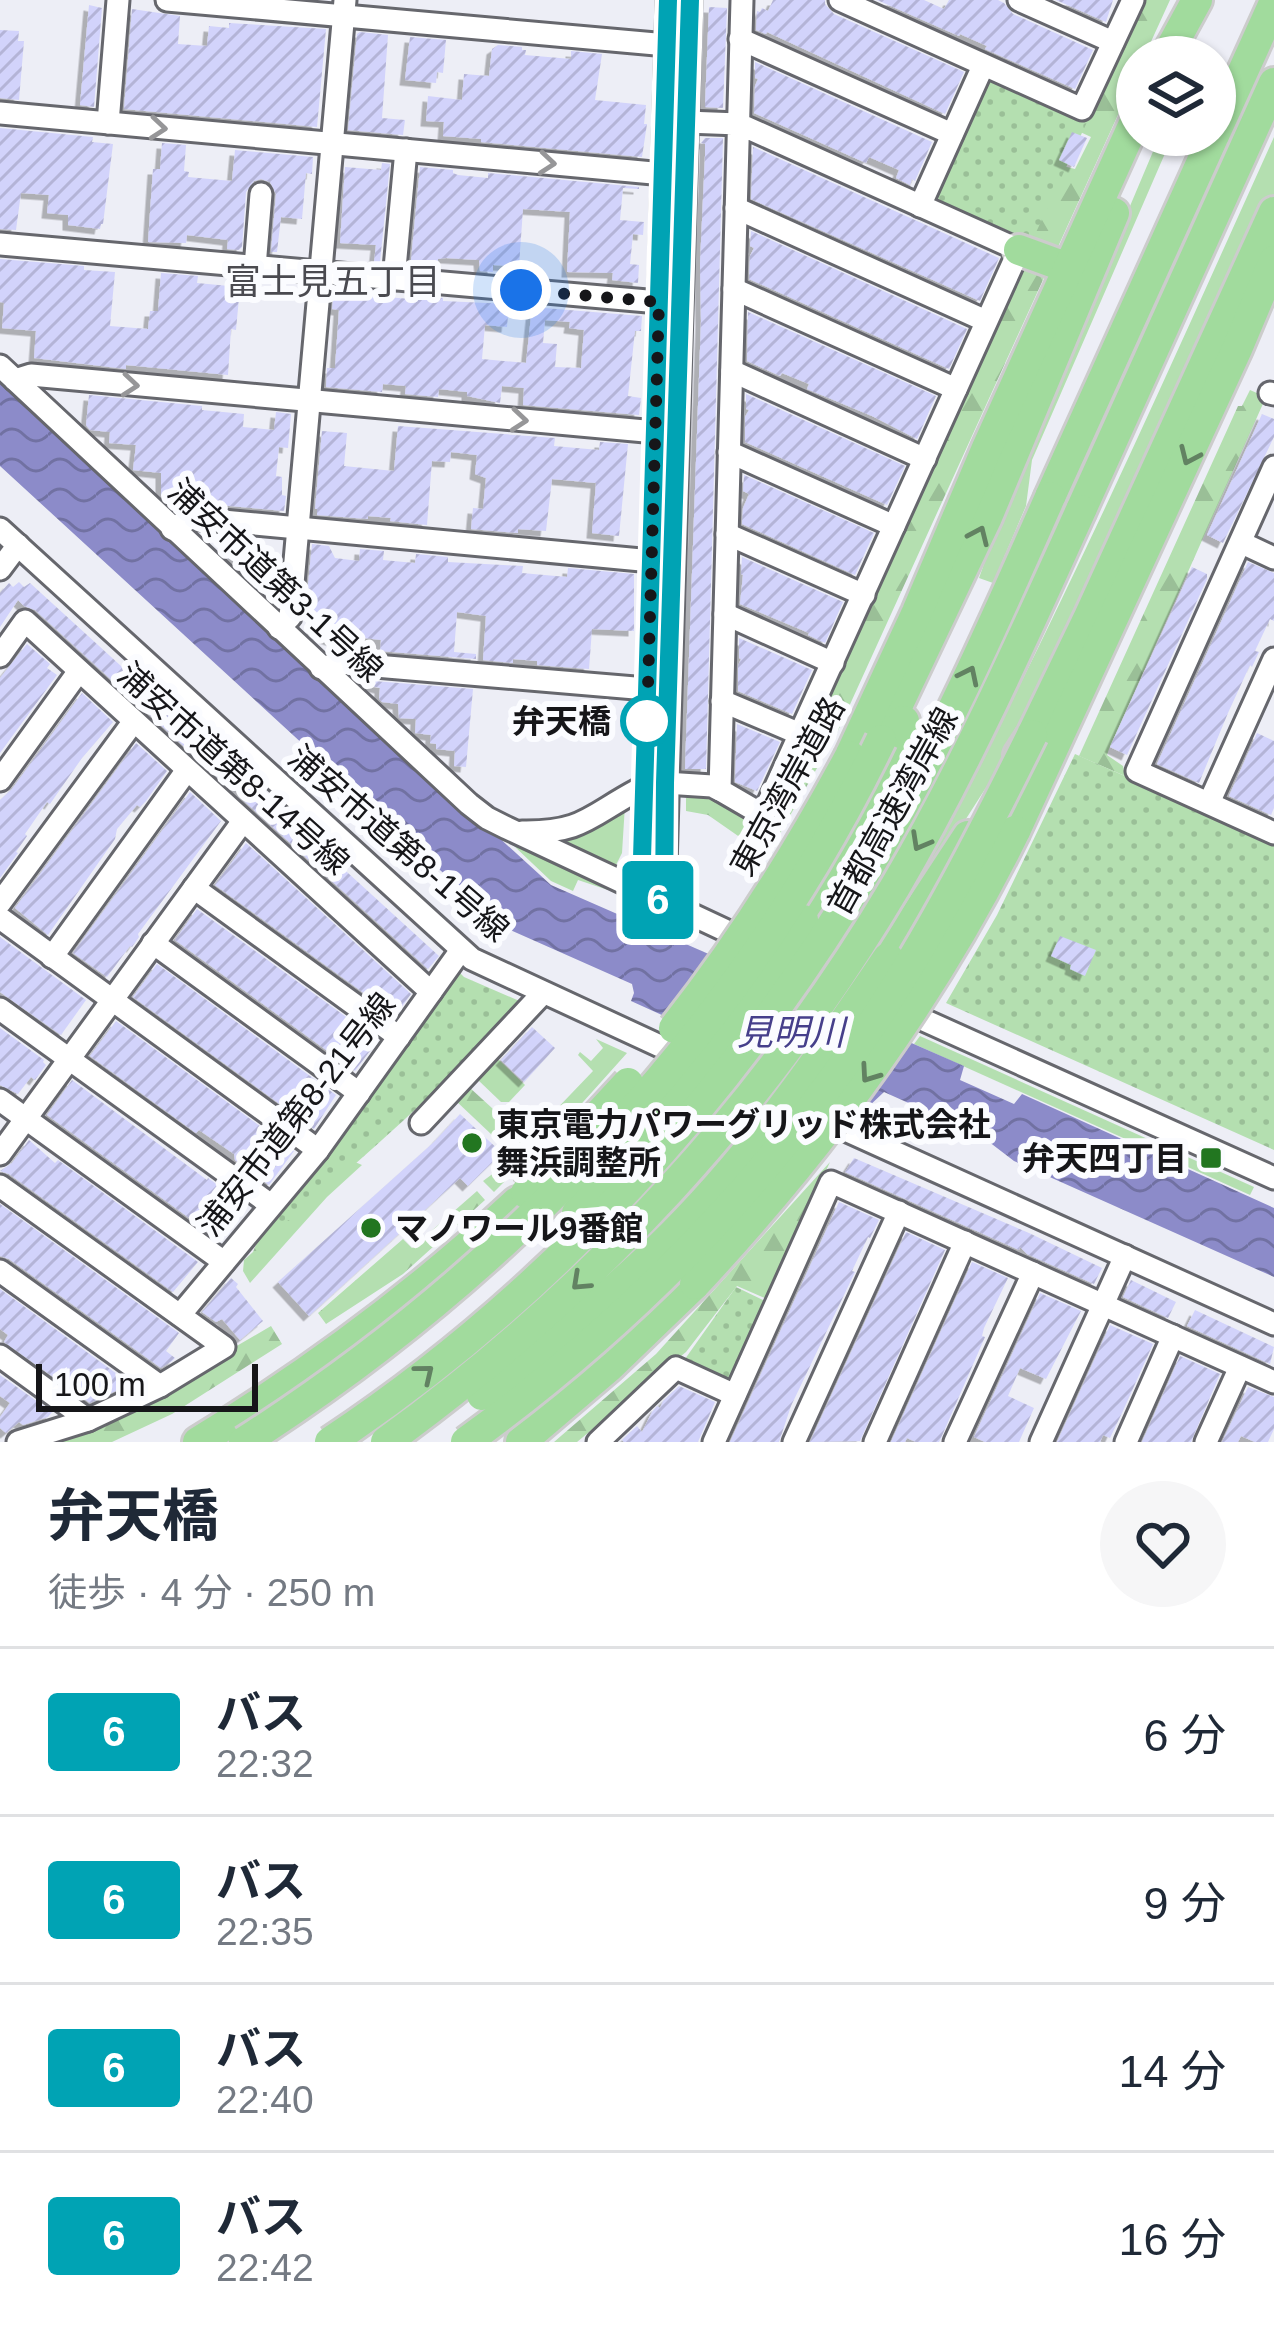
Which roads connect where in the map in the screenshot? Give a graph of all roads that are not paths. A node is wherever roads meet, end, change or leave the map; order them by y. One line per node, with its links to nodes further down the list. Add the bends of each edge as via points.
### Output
1 (118, 0): 22 (street)
2 (167, 0): 11 (street)
3 (668, 0): 16 (street)
4 (690, 0): 21 (street)
5 (742, 0): 14 (street)
6 (1019, 0): 15 (street)
7 (1132, 0): 15 (street)
8 (1201, 0): 12 (highway); 13 (highway)
9 (848, 2): 17 (street)
10 (1274, 2): 19 (highway, 首都高速湾岸線)
11 (344, 8): 16 (street); 25 (street)
12 (1179, 36)
13 (1187, 36)
14 (740, 38): 23 (street); 24 (street)
15 (1113, 42): 17 (street, via 1082,110)
16 (668, 45): 30 (street)
17 (983, 66): 24 (street)
18 (1274, 83): 130 (highway, 首都高速湾岸線, one-way to 130, bridge, via 957,773 858,946 710,1147 608,1256 500,1355)
19 (1236, 87)
20 (0, 113): 22 (street)
21 (686, 122): 23 (street); 79 (street)
22 (108, 123): 25 (street, one-way to 25)
23 (740, 124): 32 (street); 33 (street)
24 (952, 134): 32 (street)
25 (333, 143): 26 (street); 40 (street)
26 (406, 150): 30 (street, one-way to 30); 41 (street)
27 (1119, 156): 38 (highway, 東京湾岸道路)
28 (1136, 156): 76 (highway, 東京湾岸道路, one-way to 28)
29 (1205, 156): 116 (highway, 首都高速湾岸線, one-way to 29, bridge, via 585,1232 724,1077 868,868 927,760)
30 (664, 174): 43 (street)
31 (261, 194): 39 (street)
32 (920, 206): 36 (street)
33 (736, 208): 42 (street); 44 (street)
34 (1274, 212): 75 (highway)
35 (0, 244): 39 (street)
36 (1019, 250): 38 (highway); 44 (street)
37 (1274, 261): 133 (highway, one-way to 133, bridge, via 1016,830 960,935 865,1080 788,1178 695,1284)
38 (1070, 262): 127 (highway, 東京湾岸道路, bridge, via 850,756 692,1006 518,1202 437,1274)
39 (255, 267): 40 (street)
40 (321, 273): 41 (street); 48 (street)
41 (394, 279): 43 (street)
42 (734, 289): 45 (street); 47 (street)
43 (659, 302): 49 (street)
44 (986, 321): 47 (street)
45 (732, 371): 50 (street); 51 (street)
46 (7, 373): 48 (street, one-way to 48); 55 (street, 浦安市道第3-1号線)
47 (956, 389): 51 (street)
48 (309, 401): 49 (street, one-way to 49); 56 (street)
49 (656, 432): 61 (street)
50 (729, 452): 53 (street); 57 (street)
51 (925, 459): 53 (street)
52 (1273, 472): 58 (street)
53 (894, 526): 63 (street)
54 (0, 529): 59 (street, 浦安市道第8-1号線)
55 (172, 529): 56 (street, via 191,518); 65 (street, 浦安市道第3-1号線)
56 (296, 530): 61 (street); 65 (street, via 290,617)
57 (727, 534): 63 (street); 64 (street)
58 (1242, 543): 60 (street); 81 (street, via 1137,770)
59 (18, 545): 62 (street); 91 (street, 浦安市道第8-1号線)
60 (1274, 558)
61 (652, 561): 71 (street)
62 (0, 569)
63 (864, 595): 68 (street)
64 (724, 614): 68 (street); 72 (street)
65 (279, 628): 69 (street, 浦安市道第3-1号線)
66 (0, 656): 70 (street, 浦安市道第8-14号線, via 25,621)
67 (1274, 659): 81 (street)
68 (833, 663): 74 (street)
69 (322, 668): 71 (street, via 340,663); 83 (street, 浦安市道第3-1号線, via 469,804)
70 (80, 671): 73 (street, 浦安市道第8-14号線); 78 (street)
71 (647, 689): 79 (street)
72 (722, 700): 74 (street); 80 (street)
73 (134, 721): 77 (street, 浦安市道第8-14号線); 87 (street)
74 (800, 734): 80 (street, via 763,815)
75 (1032, 735): 131 (highway, bridge, via 847,1019 734,1168 658,1250); 132 (highway, bridge, via 908,968 777,1153 613,1324)
76 (888, 743): 116 (highway, bridge, via 874,791 754,996); 128 (highway, 東京湾岸道路, bridge, via 748,965 601,1146 436,1301)
77 (188, 770): 82 (street, 浦安市道第8-14号線); 92 (street)
78 (0, 780)
79 (656, 786): 80 (street); 83 (street, via 576,826); 86 (street); 88 (street)
80 (720, 790)
81 (1209, 803): 84 (street)
82 (243, 821): 85 (street); 93 (street, 浦安市道第8-14号線)
83 (515, 832): 86 (street, 浦安市道第3-1号線)
84 (1274, 833)
85 (194, 888): 90 (street); 97 (street)
86 (641, 891): 88 (street, 浦安市道第3-1号線)
87 (0, 903)
88 (664, 903): 105 (street, 浦安市道第3-1号線)
89 (0, 918): 92 (street)
90 (153, 943): 95 (street); 99 (street)
91 (461, 950): 93 (street, 浦安市道第8-21号線); 94 (street, 浦安市道第8-1号線)
92 (52, 957): 95 (street)
93 (431, 992): 97 (street, 浦安市道第8-21号線)
94 (544, 993): 102 (street); 110 (street, 浦安市道第8-1号線)
95 (112, 1000): 98 (street); 103 (street)
96 (0, 1009): 98 (street)
97 (399, 1037): 99 (street, 浦安市道第8-21号線)
98 (69, 1059): 101 (street); 107 (street)
99 (358, 1093): 103 (street, 浦安市道第8-21号線)
100 (0, 1100): 101 (street)
101 (26, 1119): 104 (street); 111 (street)
102 (421, 1123)
103 (318, 1150): 107 (street, 浦安市道第8-21号線)
104 (0, 1154)
105 (1274, 1178)
106 (0, 1186): 115 (street)
107 (271, 1205): 111 (street, 浦安市道第8-21号線)
108 (899, 1212): 109 (street); 123 (street, via 831,1182); 135 (street)
109 (965, 1242): 113 (street); 136 (street)
110 (1125, 1256): 114 (street); 117 (street, 浦安市道第8-1号線)
111 (224, 1262): 115 (street, 浦安市道第8-21号線)
112 (0, 1271): 122 (street)
113 (1033, 1273): 114 (street); 137 (street)
114 (1103, 1305): 118 (street); 138 (street)
115 (180, 1316): 122 (street, via 224,1348)
116 (494, 1316): 129 (highway, 首都高速湾岸線, one-way to 116, bridge)
117 (1274, 1324)
118 (1173, 1336): 120 (street); 139 (street)
119 (0, 1356): 124 (street)
120 (1240, 1367): 121 (street); 140 (street)
121 (1274, 1382)
122 (160, 1386): 124 (street)
123 (735, 1395): 125 (street, via 676,1368); 134 (street)
124 (88, 1420): 126 (street)
125 (602, 1441)
126 (18, 1442)
127 (198, 1442)
128 (244, 1442)
129 (330, 1442)
130 (386, 1442)
131 (418, 1442)
132 (466, 1442)
133 (520, 1442)
134 (714, 1442)
135 (794, 1442)
136 (875, 1442)
137 (955, 1442)
138 (1041, 1442)
139 (1126, 1442)
140 (1206, 1442)

